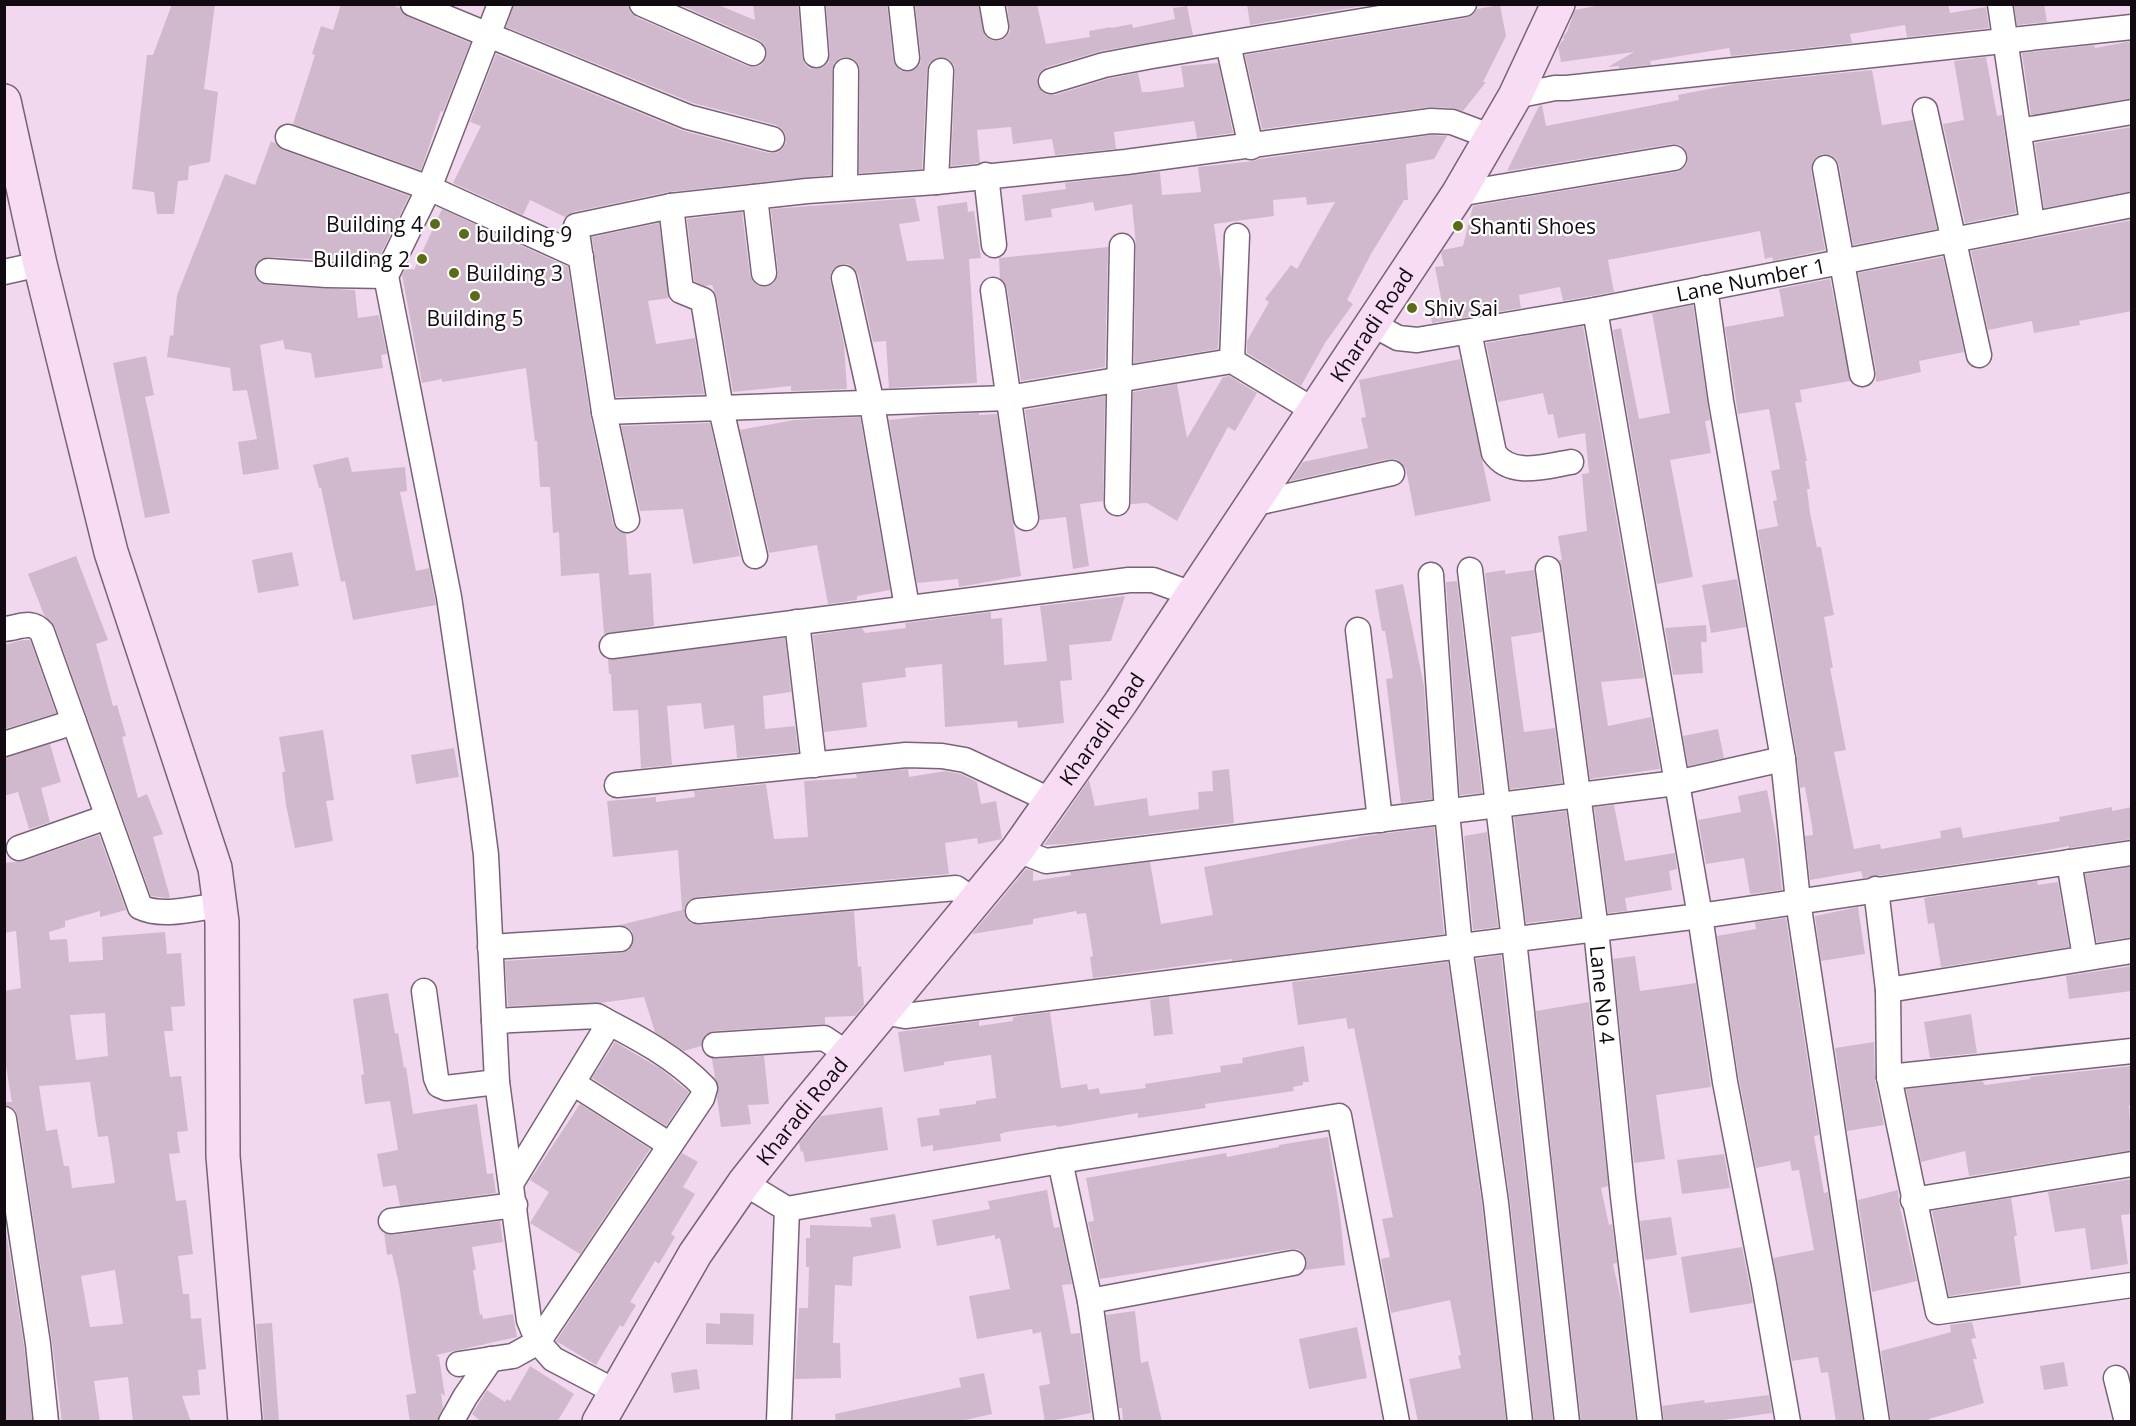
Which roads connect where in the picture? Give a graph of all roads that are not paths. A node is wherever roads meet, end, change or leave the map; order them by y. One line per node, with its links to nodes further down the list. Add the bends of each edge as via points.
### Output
1 (413, 4): 10 (street)
2 (500, 4): 10 (street)
3 (812, 4): 14 (street)
4 (901, 4): 15 (street)
5 (1464, 4): 12 (street)
6 (1558, 4): 19 (street, Kharadi Road)
7 (2000, 4): 11 (street)
8 (644, 5): 13 (street)
9 (2132, 27): 11 (street)
10 (487, 36): 26 (street, via 687,117); 32 (street)
11 (2004, 40): 19 (street, via 1555,88); 23 (street)
12 (1228, 44): 18 (street, via 1104,65); 27 (street)
13 (753, 53)
14 (816, 55)
15 (907, 58)
16 (846, 70): 33 (street)
17 (941, 70): 31 (street)
18 (1051, 81)
19 (1515, 96): 25 (street, Kharadi Road)
20 (4, 101): 45 (street)
21 (1925, 110): 40 (street)
22 (2132, 112): 23 (street)
23 (2019, 131): 38 (street)
24 (288, 137): 32 (street)
25 (1492, 137): 27 (street, via 1452,122 1431,121); 34 (street, Kharadi Road)
26 (772, 138)
27 (1251, 147): 30 (street)
28 (1674, 158): 34 (street)
29 (1825, 168): 44 (street)
30 (986, 176): 31 (street); 41 (street)
31 (936, 182): 33 (street)
32 (429, 188): 43 (street); 49 (street)
33 (845, 188): 35 (street)
34 (1458, 194): 54 (street, Kharadi Road)
35 (755, 197): 37 (street); 48 (street)
36 (2132, 205): 38 (street, Lane Number 1)
37 (671, 206): 43 (street, via 576,226); 62 (street, via 681,291 703,300)
38 (2032, 224): 40 (street, Lane Number 1)
39 (1237, 236): 57 (street)
40 (1953, 239): 44 (street, Lane Number 1); 56 (street)
41 (994, 245)
42 (1122, 246): 59 (street)
43 (580, 257): 64 (street)
44 (1841, 261): 51 (street, Lane Number 1); 58 (street)
45 (40, 264): 47 (street); 100 (street, via 111,552 215,868)
46 (268, 271): 49 (street)
47 (4, 272)
48 (764, 273)
49 (386, 276): 106 (street, via 463,685 486,855)
50 (844, 278): 61 (street)
51 (1705, 288): 53 (street, Lane Number 1); 83 (street)
52 (993, 290): 60 (street)
53 (1595, 310): 55 (street, Lane Number 1); 85 (street)
54 (1372, 324): 55 (street, Lane Number 1, via 1398,338 1417,340); 63 (street, Kharadi Road)
55 (1469, 332): 65 (street, via 1494,453 1500,462 1522,469)
56 (1979, 355)
57 (1232, 361): 59 (street); 63 (street)
58 (1862, 374)
59 (1119, 380): 60 (street); 67 (street)
60 (1008, 398): 61 (street); 69 (street)
61 (872, 404): 62 (street); 76 (street)
62 (722, 409): 64 (street); 71 (street)
63 (1314, 411): 68 (street, Kharadi Road)
64 (604, 412): 70 (street)
65 (1571, 462)
66 (1392, 473): 68 (street)
67 (1117, 502)
68 (1252, 504): 75 (street, Kharadi Road)
69 (1026, 518)
70 (627, 520)
71 (755, 556)
72 (1548, 569): 87 (street, Lane No 4)
73 (1470, 570): 89 (street)
74 (1431, 575): 90 (street)
75 (1192, 594): 76 (street, via 1153,580 1129,580); 88 (street, Kharadi Road)
76 (907, 607): 77 (street)
77 (797, 621): 80 (street); 84 (street)
78 (4, 630): 81 (street, via 30,624 42,632)
79 (1359, 630): 92 (street)
80 (612, 646)
81 (74, 722): 82 (street); 91 (street)
82 (4, 744)
83 (1783, 759): 85 (street); 99 (street)
84 (814, 765): 86 (street); 88 (street, via 906,755 942,756 965,760)
85 (1676, 783): 87 (street); 102 (street)
86 (617, 785)
87 (1577, 795): 89 (street); 103 (street, Lane No 4)
88 (1052, 801): 94 (street, Kharadi Road)
89 (1497, 805): 90 (street); 105 (street)
90 (1447, 812): 92 (street); 107 (street)
91 (107, 817): 93 (street); 100 (street, via 140,907 162,912)
92 (1380, 820): 94 (street, via 1046,861)
93 (18, 848)
94 (1017, 850): 98 (street, Kharadi Road)
95 (2132, 853): 96 (street)
96 (2069, 862): 97 (street); 109 (street)
97 (1876, 889): 99 (street); 110 (street)
98 (974, 901): 101 (street, via 956,888); 112 (street, Kharadi Road)
99 (1798, 901): 102 (street); 149 (street)
100 (220, 905): 139 (street, via 223,1156)
101 (698, 911)
102 (1700, 916): 103 (street); 148 (street, via 1725,1082)
103 (1596, 929): 105 (street); 147 (street, Lane No 4)
104 (620, 939): 106 (street)
105 (1514, 940): 107 (street); 146 (street)
106 (490, 947): 114 (street)
107 (1460, 947): 112 (street, via 905,1016); 145 (street, via 1496,1203)
108 (2132, 951): 109 (street)
109 (2085, 957): 110 (street)
110 (1888, 990): 118 (street)
111 (424, 992): 119 (street, via 439,1085 446,1088)
112 (882, 1012): 117 (street, Kharadi Road)
113 (600, 1018): 114 (street); 120 (street, via 605,1030); 122 (street, via 643,1041 705,1088)
114 (494, 1021): 119 (street)
115 (715, 1045): 117 (street, via 825,1038)
116 (2132, 1051): 118 (street)
117 (848, 1054): 125 (street, Kharadi Road)
118 (1889, 1077): 127 (street)
119 (497, 1082): 126 (street)
120 (573, 1083): 122 (street); 126 (street)
121 (4, 1119): 138 (street)
122 (670, 1145): 133 (street)
123 (1060, 1161): 128 (street); 132 (street); 144 (street, via 1339,1116)
124 (2132, 1164): 127 (street)
125 (744, 1183): 128 (street); 137 (street, Kharadi Road, via 695,1254)
126 (513, 1193): 129 (street); 133 (street, via 529,1320)
127 (1913, 1200): 131 (street, via 1938,1312)
128 (787, 1209): 142 (street)
129 (391, 1221)
130 (1293, 1263): 132 (street)
131 (2132, 1285)
132 (1090, 1301): 143 (street)
133 (538, 1342): 134 (street, via 513,1356); 137 (street, via 553,1359)
134 (491, 1359): 135 (street); 140 (street)
135 (459, 1364)
136 (2116, 1378): 150 (street)
137 (616, 1392): 141 (street, Kharadi Road)
138 (46, 1422)
139 (245, 1422)
140 (451, 1422)
141 (599, 1422)
142 (779, 1422)
143 (1107, 1422)
144 (1396, 1422)
145 (1520, 1422)
146 (1567, 1422)
147 (1650, 1422)
148 (1788, 1422)
149 (1877, 1422)
150 (2127, 1422)

